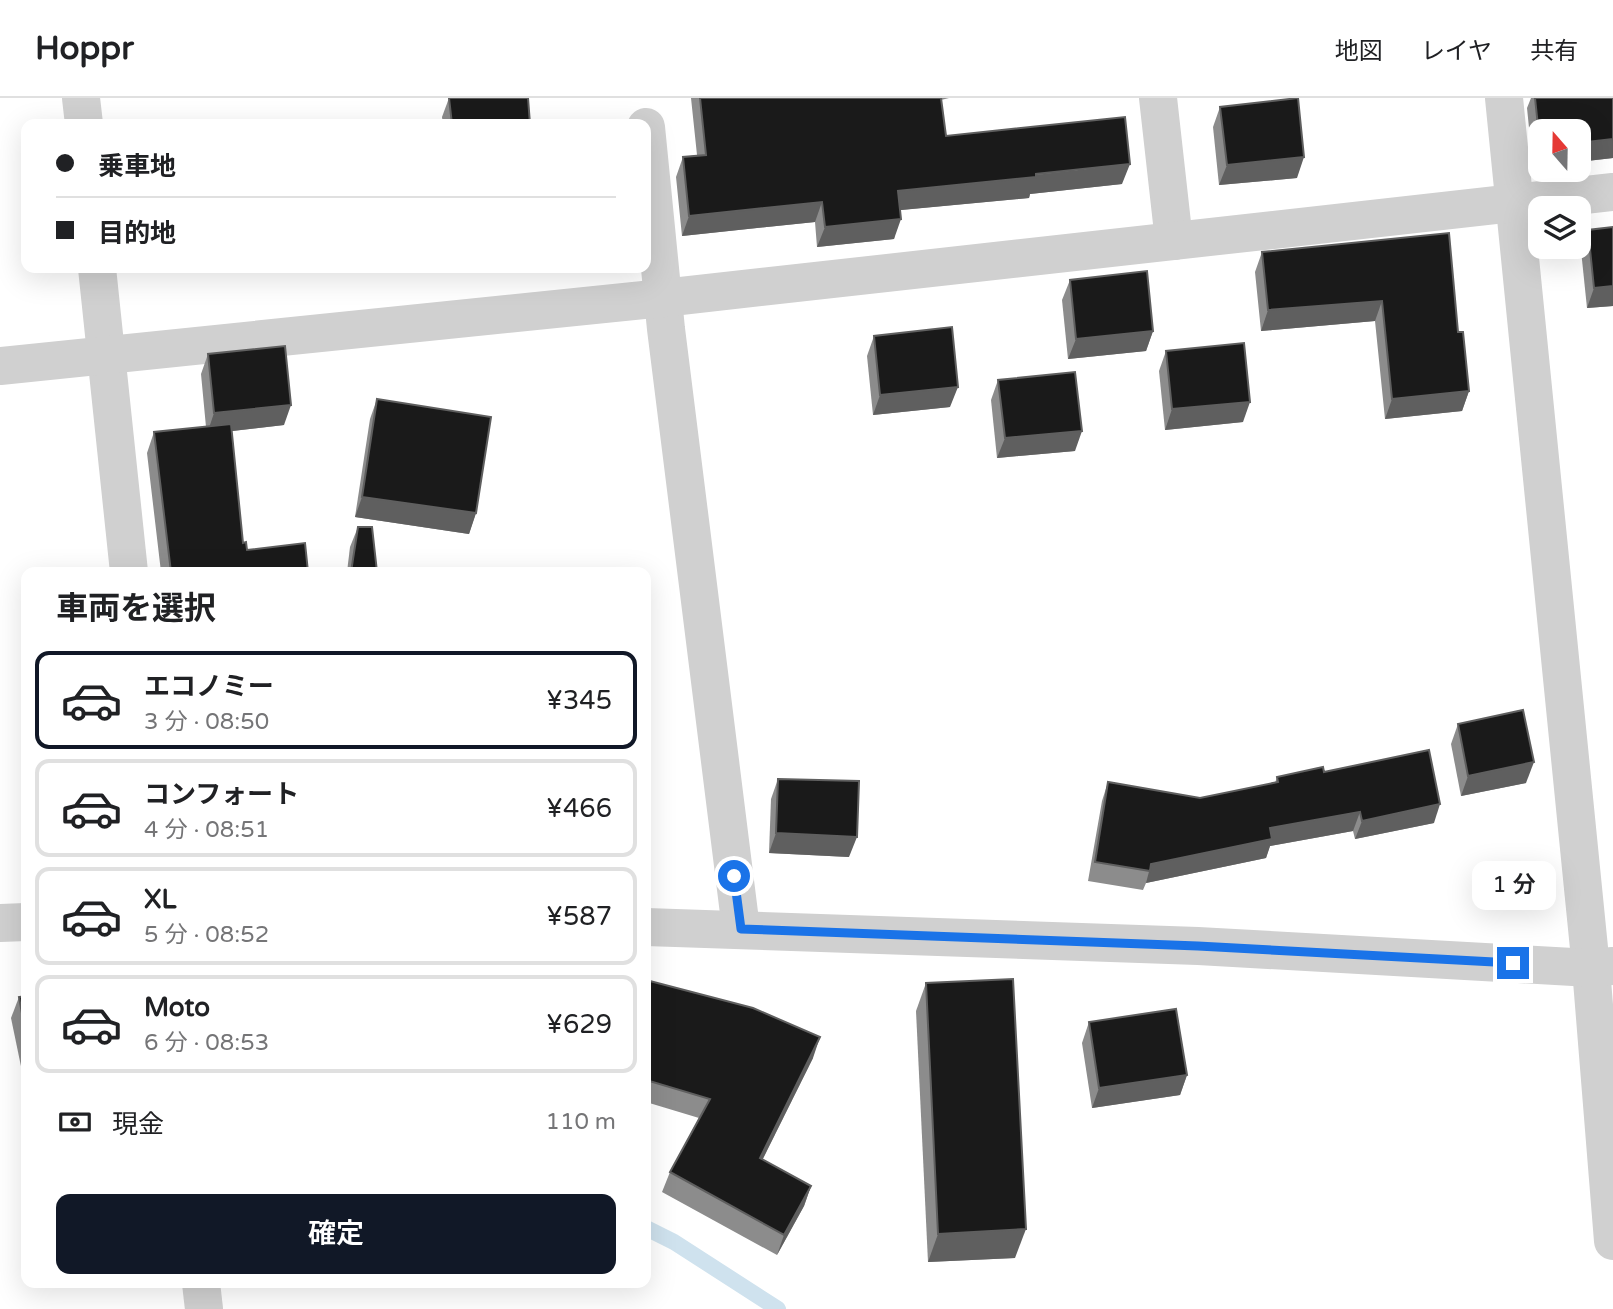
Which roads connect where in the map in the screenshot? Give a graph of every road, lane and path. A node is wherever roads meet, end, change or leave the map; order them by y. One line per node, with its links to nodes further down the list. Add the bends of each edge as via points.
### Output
1 (81, 98): 5 (street)
2 (643, 98): 6 (street)
3 (1157, 98): 10 (street)
4 (1504, 98): 9 (street)
5 (83, 119)
6 (645, 119)
7 (651, 177): 12 (street)
8 (1613, 192): 9 (street)
9 (1515, 202): 10 (street); 20 (street)
10 (1174, 241): 12 (street)
11 (97, 273): 13 (street)
12 (663, 298): 13 (street); 19 (street)
13 (105, 355): 14 (street); 15 (street)
14 (0, 366)
15 (128, 567)
16 (21, 922): 17 (street)
17 (0, 923)
18 (651, 927): 19 (street)
19 (741, 929): 20 (street)
20 (1602, 967): 21 (street)
21 (1613, 1241)
22 (202, 1288): 23 (street)
23 (204, 1309)

